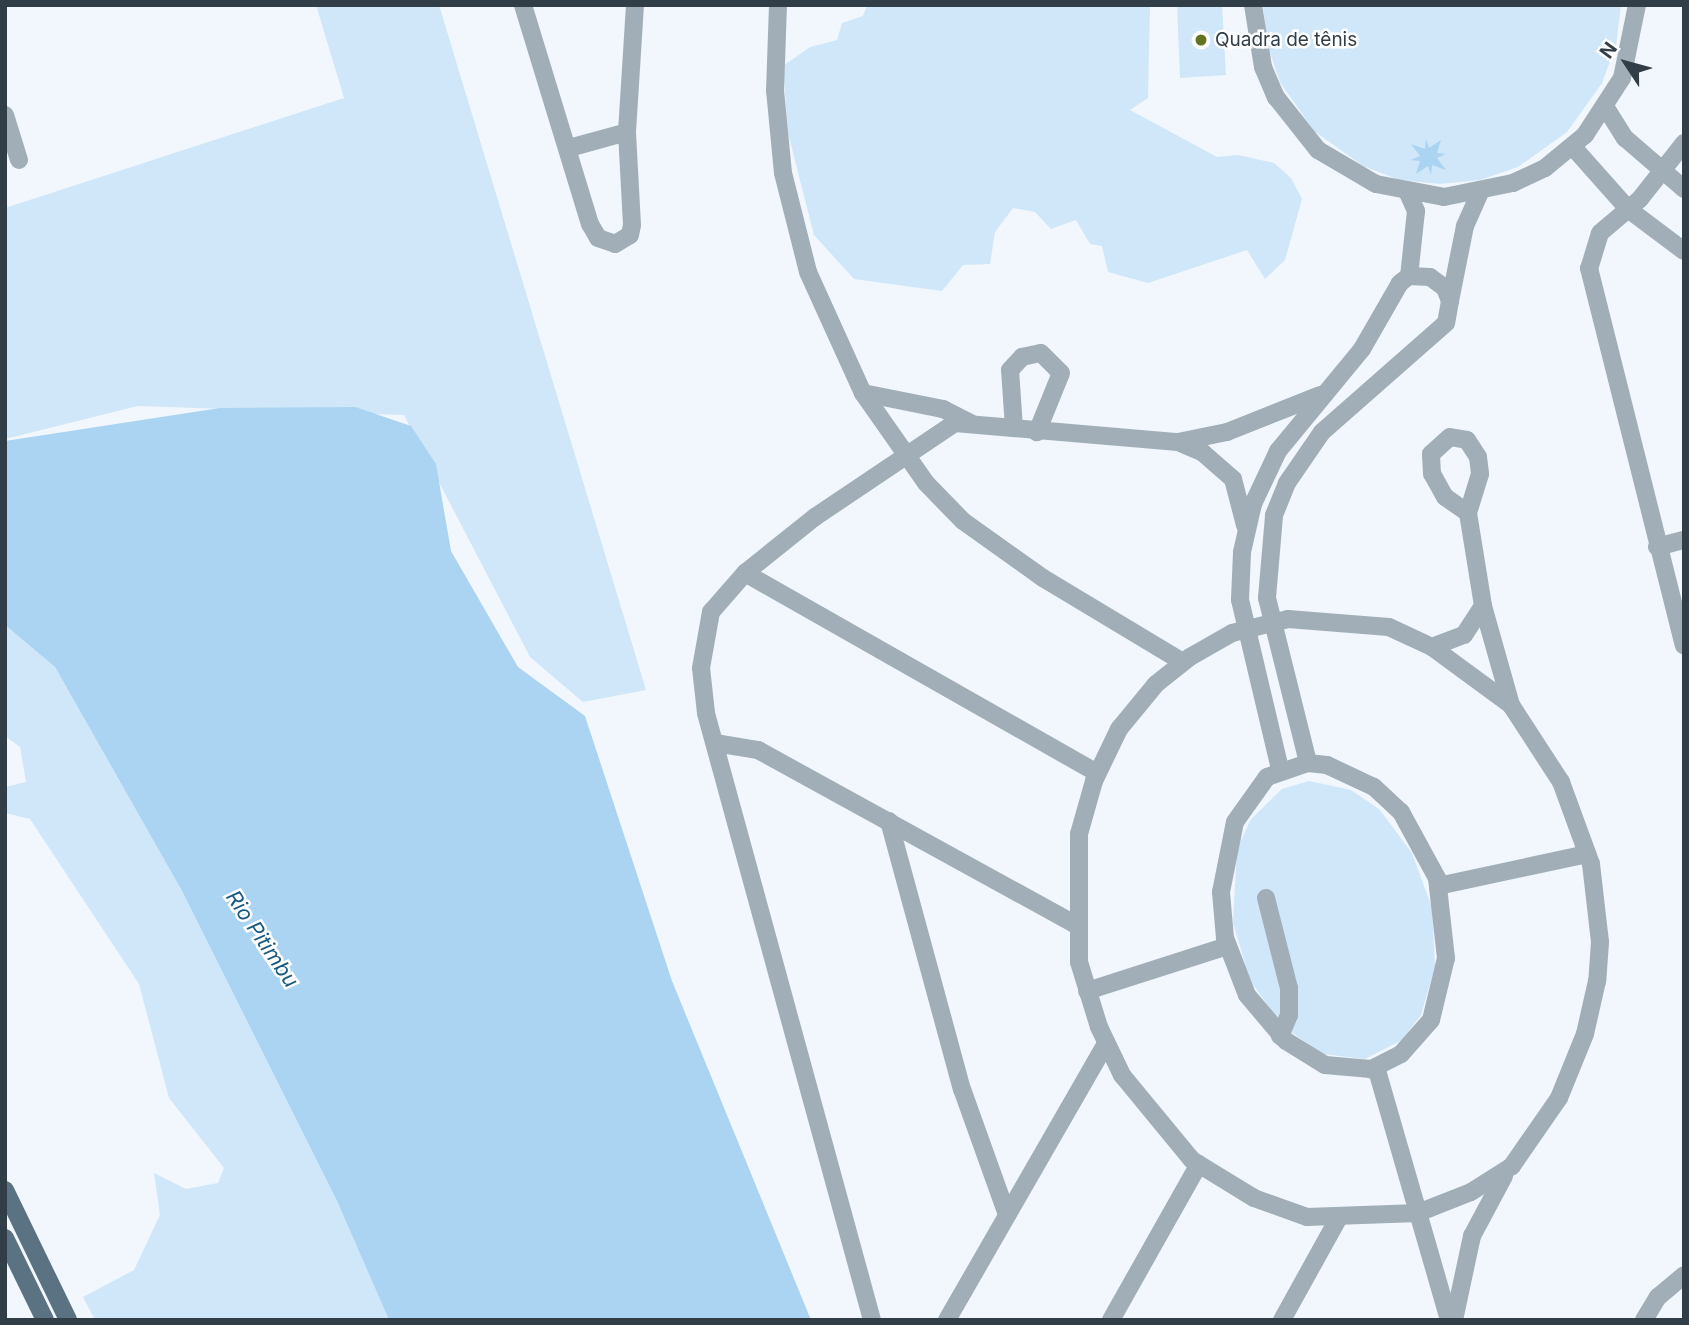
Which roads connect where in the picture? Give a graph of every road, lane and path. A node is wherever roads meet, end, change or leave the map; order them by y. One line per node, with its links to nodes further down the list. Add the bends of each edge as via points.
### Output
1 (523, 5): 11 (street)
2 (635, 5): 8 (street)
3 (778, 5): 21 (street, via 775,90 786,186 820,304)
4 (1253, 5): 15 (street, via 1263,67 1295,125 1346,170)
5 (1637, 5): 6 (street, via 1632,46)
6 (1606, 108): 10 (street); 13 (street, via 1625,138)
7 (5, 115): 12 (street)
8 (627, 132): 11 (street); 11 (street, via 632,225 624,242 606,243 593,231)
9 (1684, 143): 13 (street)
10 (1573, 147): 16 (street, via 1534,173); 17 (street)
11 (569, 148)
12 (19, 160)
13 (1662, 169): 14 (street); 17 (street)
14 (1684, 189)
15 (1408, 193): 16 (street); 19 (street, via 1416,211)
16 (1480, 193): 20 (street, via 1465,226)
17 (1628, 209): 18 (street); 31 (street, via 1600,233 1589,268)
18 (1684, 251)
19 (1409, 276): 20 (street, via 1437,281); 22 (street, via 1362,349)
20 (1450, 301): 34 (street, via 1441,331 1339,414 1287,483 1266,557)
21 (863, 393): 23 (street, via 932,406); 27 (street)
22 (1320, 395): 26 (street, via 1227,432); 29 (street, via 1268,469)
23 (971, 423): 24 (street); 27 (street, via 955,424)
24 (1014, 428): 25 (street); 25 (street, via 1010,370 1022,357 1041,353 1061,373)
25 (1037, 432): 26 (street)
26 (1178, 442): 29 (street, via 1202,452 1233,479)
27 (906, 455): 32 (street); 38 (street, via 949,508 1001,550)
28 (1468, 513): 33 (street)
29 (1245, 537): 35 (street, via 1239,583)
30 (1684, 540): 31 (street)
31 (1657, 547): 36 (street)
32 (745, 573): 40 (street, via 711,612 705,630 703,690); 43 (street)
33 (1483, 606): 37 (street, via 1464,635); 39 (street)
34 (1272, 621): 35 (street); 37 (street, via 1360,622 1389,627); 41 (street)
35 (1244, 629): 38 (street); 42 (street)
36 (1684, 645)
37 (1432, 647): 39 (street)
38 (1183, 662): 43 (street, via 1135,708)
39 (1511, 705): 45 (street, via 1561,782)
40 (715, 743): 44 (street, via 758,750); 64 (street)
41 (1308, 763): 42 (street); 46 (street, via 1360,779 1395,806 1420,841)
42 (1280, 769): 49 (street, via 1254,789 1230,837 1221,892)
43 (1097, 773): 48 (street, via 1079,834)
44 (889, 821): 48 (street); 58 (street, via 962,1089)
45 (1587, 854): 46 (street); 55 (street, via 1600,942 1594,1008 1559,1098)
46 (1438, 886): 53 (street, via 1446,958 1431,1020 1401,1054)
47 (1266, 898): 51 (street, via 1289,988 1289,1015)
48 (1076, 925): 50 (street)
49 (1227, 946): 50 (street); 51 (street, via 1247,995)
50 (1087, 991): 52 (street)
51 (1280, 1036): 53 (street, via 1325,1065)
52 (1106, 1044): 54 (street, via 1142,1105); 58 (street)
53 (1376, 1067): 57 (street)
54 (1199, 1164): 59 (street, via 1280,1211); 66 (street)
55 (1512, 1166): 57 (street, via 1447,1205); 68 (street, via 1472,1236)
56 (5, 1190): 63 (main road)
57 (1418, 1213): 59 (street); 68 (street)
58 (1007, 1215): 65 (street)
59 (1338, 1219): 67 (street)
60 (5, 1238): 62 (main road)
61 (1684, 1275): 69 (street, via 1658,1297)
62 (45, 1320)
63 (68, 1320)
64 (872, 1320)
65 (947, 1320)
66 (1111, 1320)
67 (1282, 1320)
68 (1451, 1320)
69 (1644, 1320)

